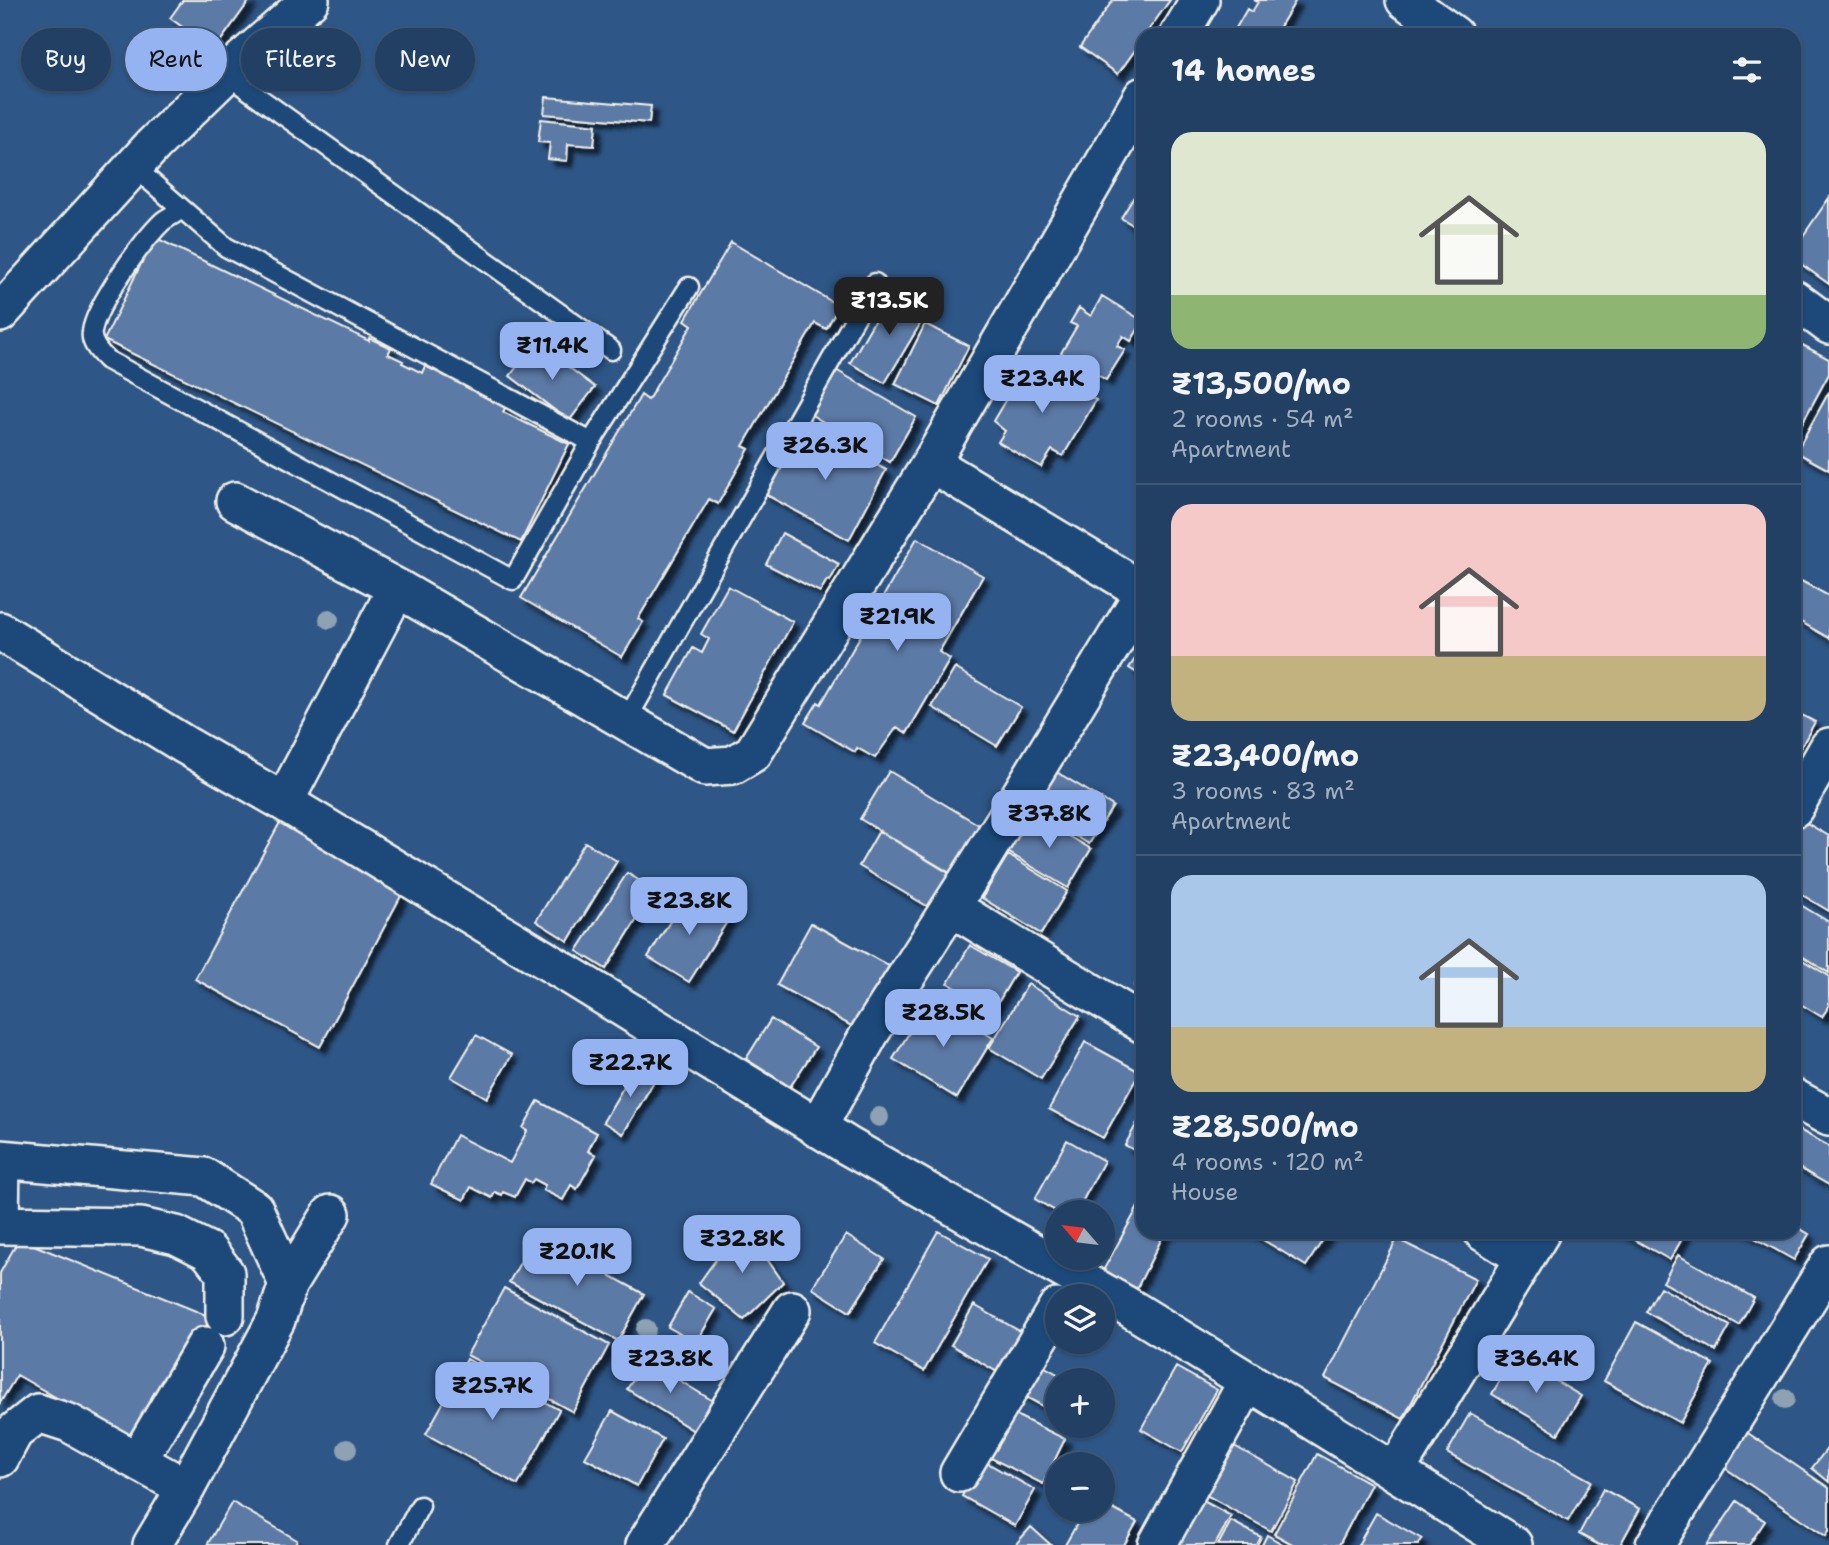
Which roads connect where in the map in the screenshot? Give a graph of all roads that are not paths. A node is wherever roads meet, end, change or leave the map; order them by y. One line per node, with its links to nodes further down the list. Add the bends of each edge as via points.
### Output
1 (310, 0): 6 (street)
2 (1200, 0): 4 (street)
3 (1405, 0): 5 (street)
4 (1183, 28)
5 (1444, 28)
6 (227, 73)
7 (227, 75): 17 (lane)
8 (209, 91): 10 (street)
9 (1136, 121): 19 (street)
10 (133, 166): 11 (lane); 15 (street)
11 (182, 209): 18 (lane, via 226,247); 18 (lane, via 163,222 101,305 91,334 107,360 513,580)
12 (875, 283): 25 (lane)
13 (689, 287): 18 (lane)
14 (1801, 304): 16 (street)
15 (0, 313)
16 (1829, 325)
17 (611, 350)
18 (591, 442)
19 (931, 463): 22 (street); 25 (street, via 753,753 733,765 705,768)
20 (235, 501): 21 (street)
21 (397, 588): 25 (street); 28 (street)
22 (1136, 588)
23 (1136, 603): 29 (street)
24 (0, 631): 28 (street)
25 (626, 721)
26 (1829, 747): 27 (street)
27 (1801, 796)
28 (284, 802): 33 (street)
29 (951, 907): 30 (street); 33 (street, via 870,1033)
30 (1136, 1020)
31 (1801, 1102): 32 (street)
32 (1829, 1117)
33 (817, 1128): 41 (street)
34 (1, 1159): 36 (street); 40 (street, via 204,1177 254,1209)
35 (331, 1214): 40 (street)
36 (0, 1225): 45 (street, via 141,1227 176,1235 208,1251 225,1273)
37 (1510, 1239): 38 (street)
38 (1533, 1245): 51 (street)
39 (1829, 1264): 42 (street)
40 (288, 1284): 53 (street, via 276,1320)
41 (1065, 1284)
42 (1819, 1304): 60 (street, via 1750,1390)
43 (792, 1310): 57 (street)
44 (1115, 1311): 48 (street)
45 (225, 1316)
46 (1045, 1328): 52 (street)
47 (205, 1346): 50 (street)
48 (1248, 1381): 51 (street); 58 (street)
49 (0, 1458): 50 (street, via 14,1432 38,1413 69,1423)
50 (138, 1460): 53 (street)
51 (1395, 1472): 59 (street)
52 (958, 1473)
53 (186, 1488): 55 (street)
54 (421, 1506): 56 (lane)
55 (152, 1545)
56 (399, 1545)
57 (645, 1545)
58 (1157, 1545)
59 (1513, 1545)
60 (1654, 1545)

